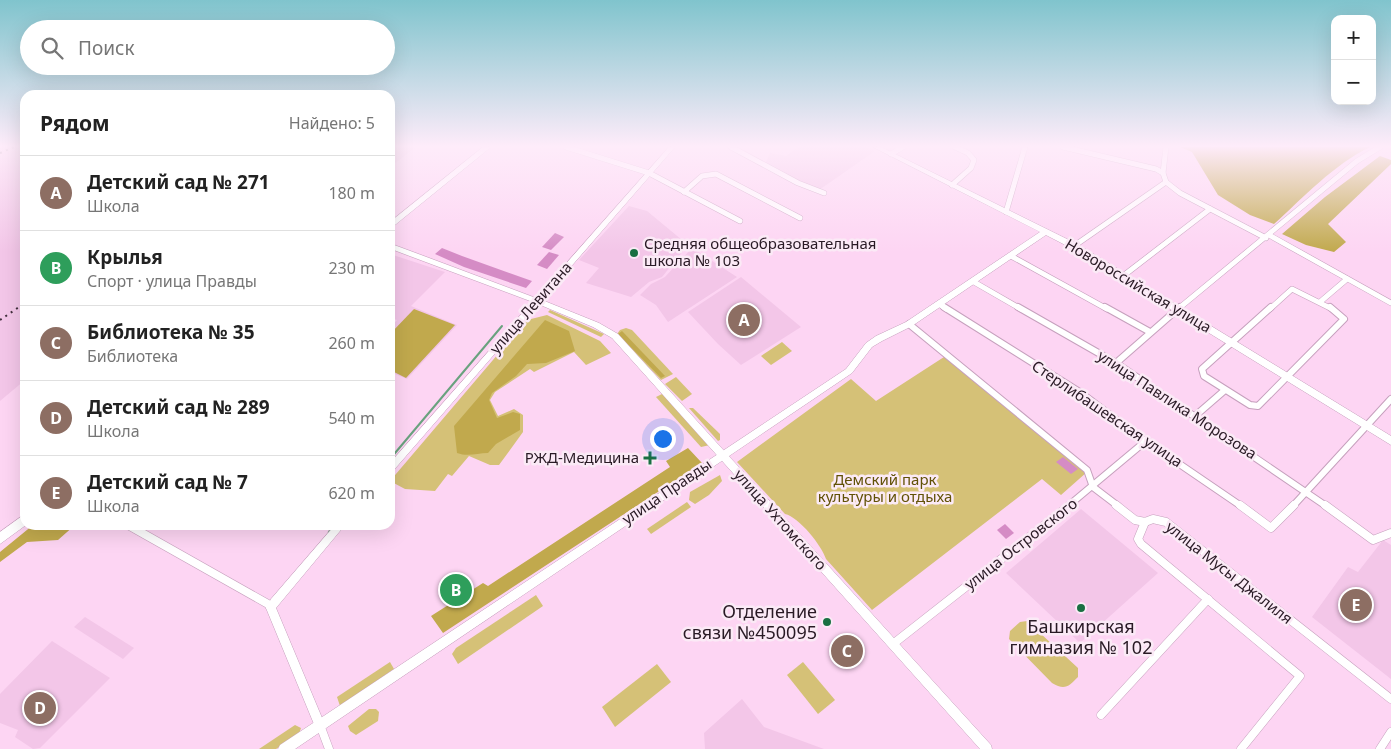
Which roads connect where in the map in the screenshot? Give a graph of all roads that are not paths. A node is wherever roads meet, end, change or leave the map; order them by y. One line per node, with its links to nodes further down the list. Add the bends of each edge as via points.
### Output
1 (444, 182): 18 (main road)
2 (641, 182): 28 (street, улица Левитана)
3 (665, 182): 13 (street)
4 (695, 182): 13 (street)
5 (731, 182): 17 (street)
6 (796, 182): 14 (street)
7 (946, 182): 12 (main road, Новороссийская улица)
8 (955, 182): 12 (street)
9 (1015, 182): 16 (street)
10 (1166, 182): 15 (street); 22 (street)
11 (1333, 182): 21 (street)
12 (952, 185): 16 (main road, Новороссийская улица)
13 (684, 192): 19 (street)
14 (824, 193)
15 (1210, 209): 21 (street); 25 (street)
16 (1006, 212): 20 (main road, Новороссийская улица)
17 (800, 218)
18 (395, 222)
19 (740, 222)
20 (1044, 232): 22 (main road, Новороссийская улица); 24 (main road, улица Правды)
21 (1268, 237): 26 (street); 32 (street)
22 (1074, 246): 25 (main road, Новороссийская улица)
23 (395, 248): 28 (street, улица Ухтомского)
24 (1011, 256): 27 (main road, улица Правды); 34 (street)
25 (1123, 276): 32 (main road, Новороссийская улица)
26 (1347, 279): 29 (street); 30 (street)
27 (974, 282): 31 (main road, улица Правды); 36 (street, улица Павлика Морозова)
28 (536, 301): 44 (street, улица Ухтомского, via 596,325 614,336); 45 (street, улица Левитана)
29 (1320, 302): 35 (street, via 1290,290); 37 (street, via 1344,319)
30 (1391, 303)
31 (939, 304): 33 (main road, улица Правды); 42 (street, Стерлибашевская улица, via 1081,393)
32 (1177, 310): 34 (street); 35 (main road, Новороссийская улица)
33 (909, 324): 44 (main road, улица Правды, via 878,338 849,370); 46 (street, улица Мусы Джалиля, via 1087,470)
34 (1150, 332): 36 (street)
35 (1231, 342): 37 (main road, Новороссийская улица); 38 (street, via 1202,369 1204,376)
36 (1116, 363): 40 (street, улица Павлика Морозова)
37 (1287, 377): 38 (street, via 1258,406); 41 (main road, Новороссийская улица)
38 (1225, 390): 40 (street)
39 (1391, 399): 41 (street)
40 (1195, 416): 47 (street, улица Павлика Морозова)
41 (1366, 426): 43 (main road, Новороссийская улица); 47 (street)
42 (1147, 440): 46 (street, улица Островского); 47 (street, Стерлибашевская улица, via 1271,528)
43 (1391, 441)
44 (722, 455): 56 (street, улица Ухтомского); 59 (main road, улица Правды)
45 (395, 463)
46 (1093, 487): 48 (street, улица Мусы Джалиля, via 1135,520); 56 (street, улица Островского)
47 (1307, 493): 52 (street, улица Павлика Морозова, via 1373,540)
48 (1145, 522): 54 (street, via 1138,539 1141,544); 57 (street, улица Мусы Джалиля, via 1153,519 1166,522)
49 (20, 523): 53 (main road)
50 (137, 530): 55 (street)
51 (337, 530): 55 (street)
52 (1391, 533)
53 (0, 539)
54 (1208, 599): 58 (street); 64 (street, via 1300,676)
55 (271, 608): 59 (street)
56 (893, 644): 63 (street, улица Ухтомского)
57 (1391, 699)
58 (1101, 715)
59 (320, 725): 61 (main road, улица Правды); 62 (street)
60 (1391, 732): 65 (street)
61 (284, 749)
62 (329, 749)
63 (987, 749)
64 (1241, 749)
65 (1380, 749)

